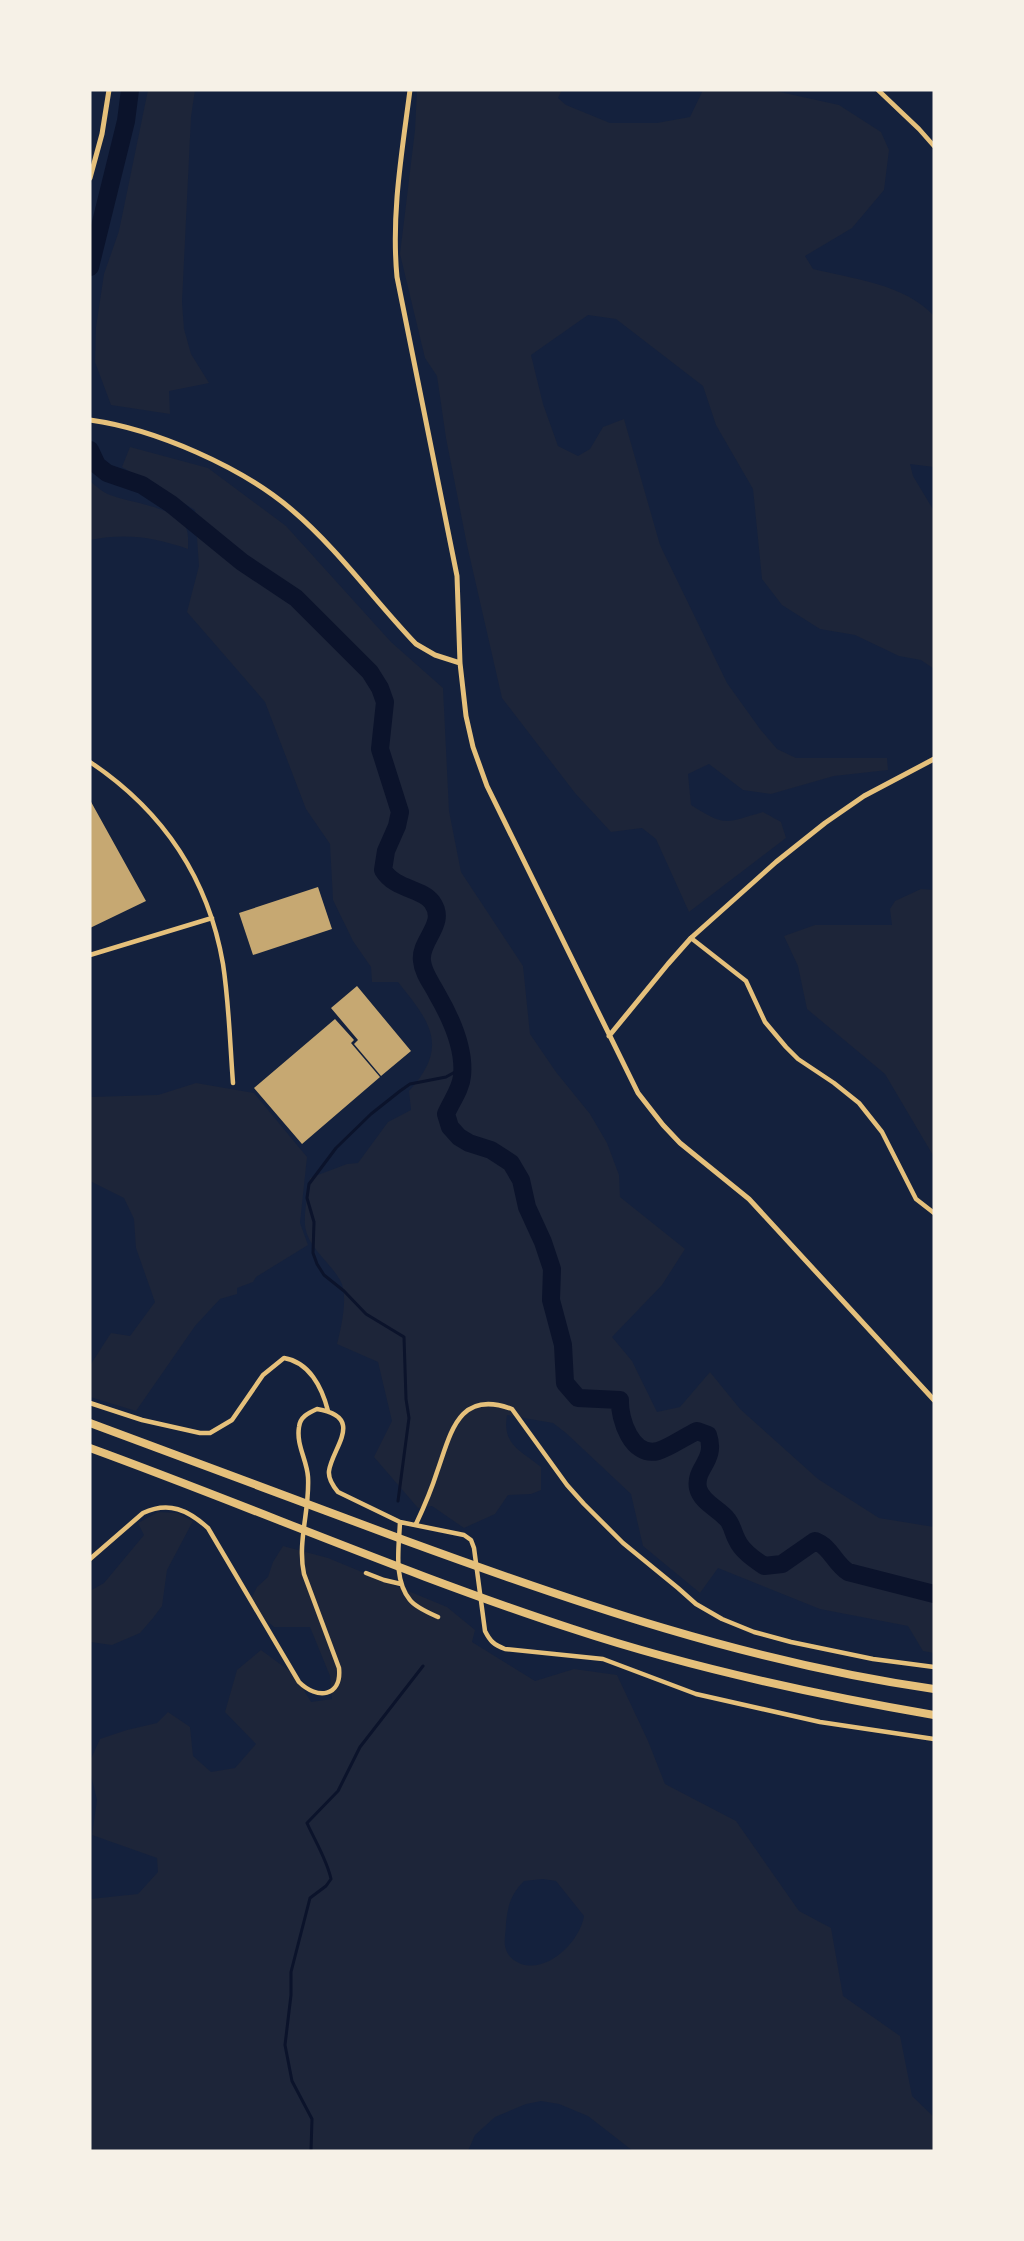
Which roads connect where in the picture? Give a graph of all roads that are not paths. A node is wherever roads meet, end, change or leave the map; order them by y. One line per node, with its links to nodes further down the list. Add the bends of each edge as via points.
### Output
1 (109, 90): 5 (street)
2 (410, 90): 7 (street, via 396,207 395,255 403,314 458,576)
3 (878, 90): 4 (street)
4 (934, 146)
5 (90, 178)
6 (90, 420): 7 (street, via 170,442 246,478 292,509 416,644)
7 (460, 663): 13 (street, via 466,716 487,786)
8 (934, 759): 11 (street, via 864,796 825,823)
9 (90, 762): 10 (street, via 154,816 185,857)
10 (212, 918): 12 (street); 14 (street, via 223,963)
11 (692, 938): 13 (street); 15 (street, via 746,981 765,1022 798,1059 860,1103 882,1131 916,1198)
12 (90, 955)
13 (609, 1036): 16 (street, via 638,1093 663,1125 749,1199)
14 (233, 1083)
15 (934, 1213)
16 (934, 1400)
17 (90, 1403): 18 (street, via 142,1420 210,1433 232,1420 263,1375 284,1358 295,1360 320,1385)
18 (328, 1411): 21 (street, via 340,1419 344,1428 329,1470 332,1485 338,1492); 23 (street, via 317,1409 302,1419 298,1439 308,1477 301,1558 339,1668 337,1685 331,1691 314,1693 299,1682 208,1528 192,1515 174,1508 153,1508)
19 (90, 1423): 28 (highway, via 509,1578 664,1629 780,1660)
20 (90, 1448): 29 (highway, via 499,1604 658,1655 835,1698)
21 (400, 1522): 22 (street); 25 (street)
22 (416, 1524): 27 (street, via 429,1499 456,1421 476,1406 498,1404 512,1409 567,1485 615,1535 696,1604 754,1632 873,1659); 30 (street, via 471,1540 485,1631 496,1646 603,1659 696,1694 820,1722)
23 (90, 1559)
24 (366, 1573): 25 (street)
25 (401, 1584): 26 (street, via 411,1602)
26 (438, 1617)
27 (934, 1667)
28 (934, 1689)
29 (934, 1715)
30 (934, 1739)

